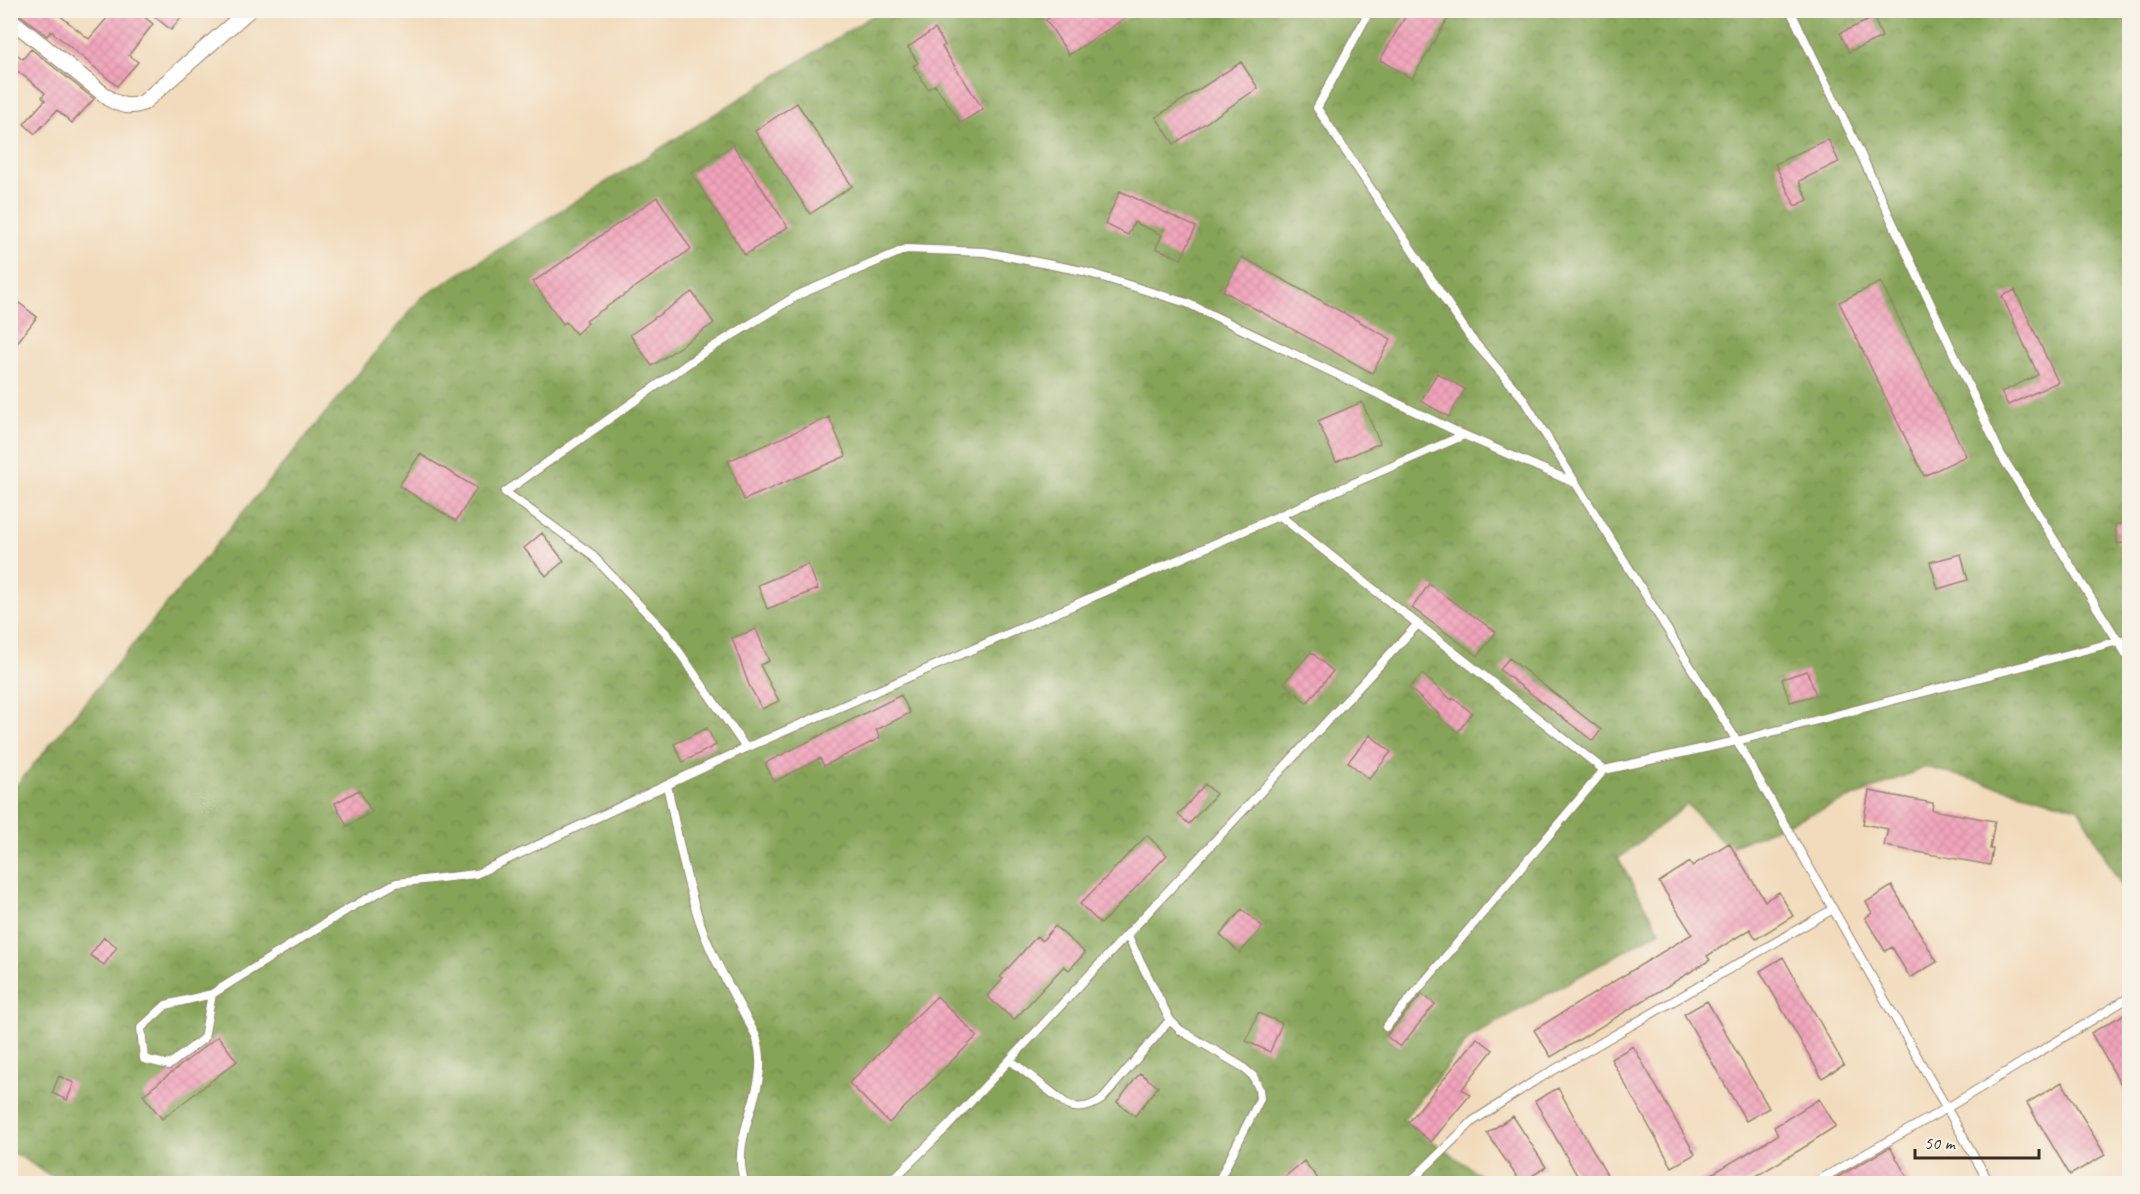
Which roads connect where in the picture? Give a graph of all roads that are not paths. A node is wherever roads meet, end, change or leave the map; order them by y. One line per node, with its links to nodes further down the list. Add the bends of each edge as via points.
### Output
1 (249, 10): 4 (street, via 143,103 133,107 111,100)
2 (1370, 10): 6 (lane, via 1317,108 1470,337 1522,397)
3 (1790, 10): 10 (lane, via 2001,455)
4 (10, 19)
5 (1464, 435): 6 (lane); 7 (lane); 13 (lane, via 1187,303 1083,272 985,252 906,249 798,295 703,353 505,492 590,553 666,633)
6 (1575, 483): 12 (lane)
7 (1279, 515): 8 (lane); 13 (lane)
8 (1418, 624): 14 (lane); 17 (lane)
9 (2130, 638): 10 (lane)
10 (2117, 641): 11 (lane); 12 (lane)
11 (2130, 660)
12 (1737, 741): 14 (lane); 16 (lane)
13 (746, 748): 15 (lane)
14 (1604, 770): 21 (lane)
15 (667, 785): 18 (lane, via 477,874 396,883); 24 (lane, via 697,909 711,949 761,1048 759,1086 740,1153)
16 (1833, 909): 23 (lane); 27 (lane, via 1533,1082 1473,1121)
17 (1127, 935): 20 (lane); 22 (lane)
18 (212, 994): 18 (lane, via 204,1038 169,1065 144,1059 141,1028 166,1005)
19 (2130, 997): 23 (lane)
20 (1170, 1020): 22 (lane, via 1102,1100 1093,1105 1069,1106); 26 (lane, via 1241,1066 1259,1089 1260,1099)
21 (1386, 1027)
22 (1010, 1060): 25 (lane)
23 (1947, 1108): 28 (lane); 29 (lane)
24 (745, 1184)
25 (888, 1184)
26 (1217, 1184)
27 (1408, 1184)
28 (1812, 1184)
29 (1990, 1184)

